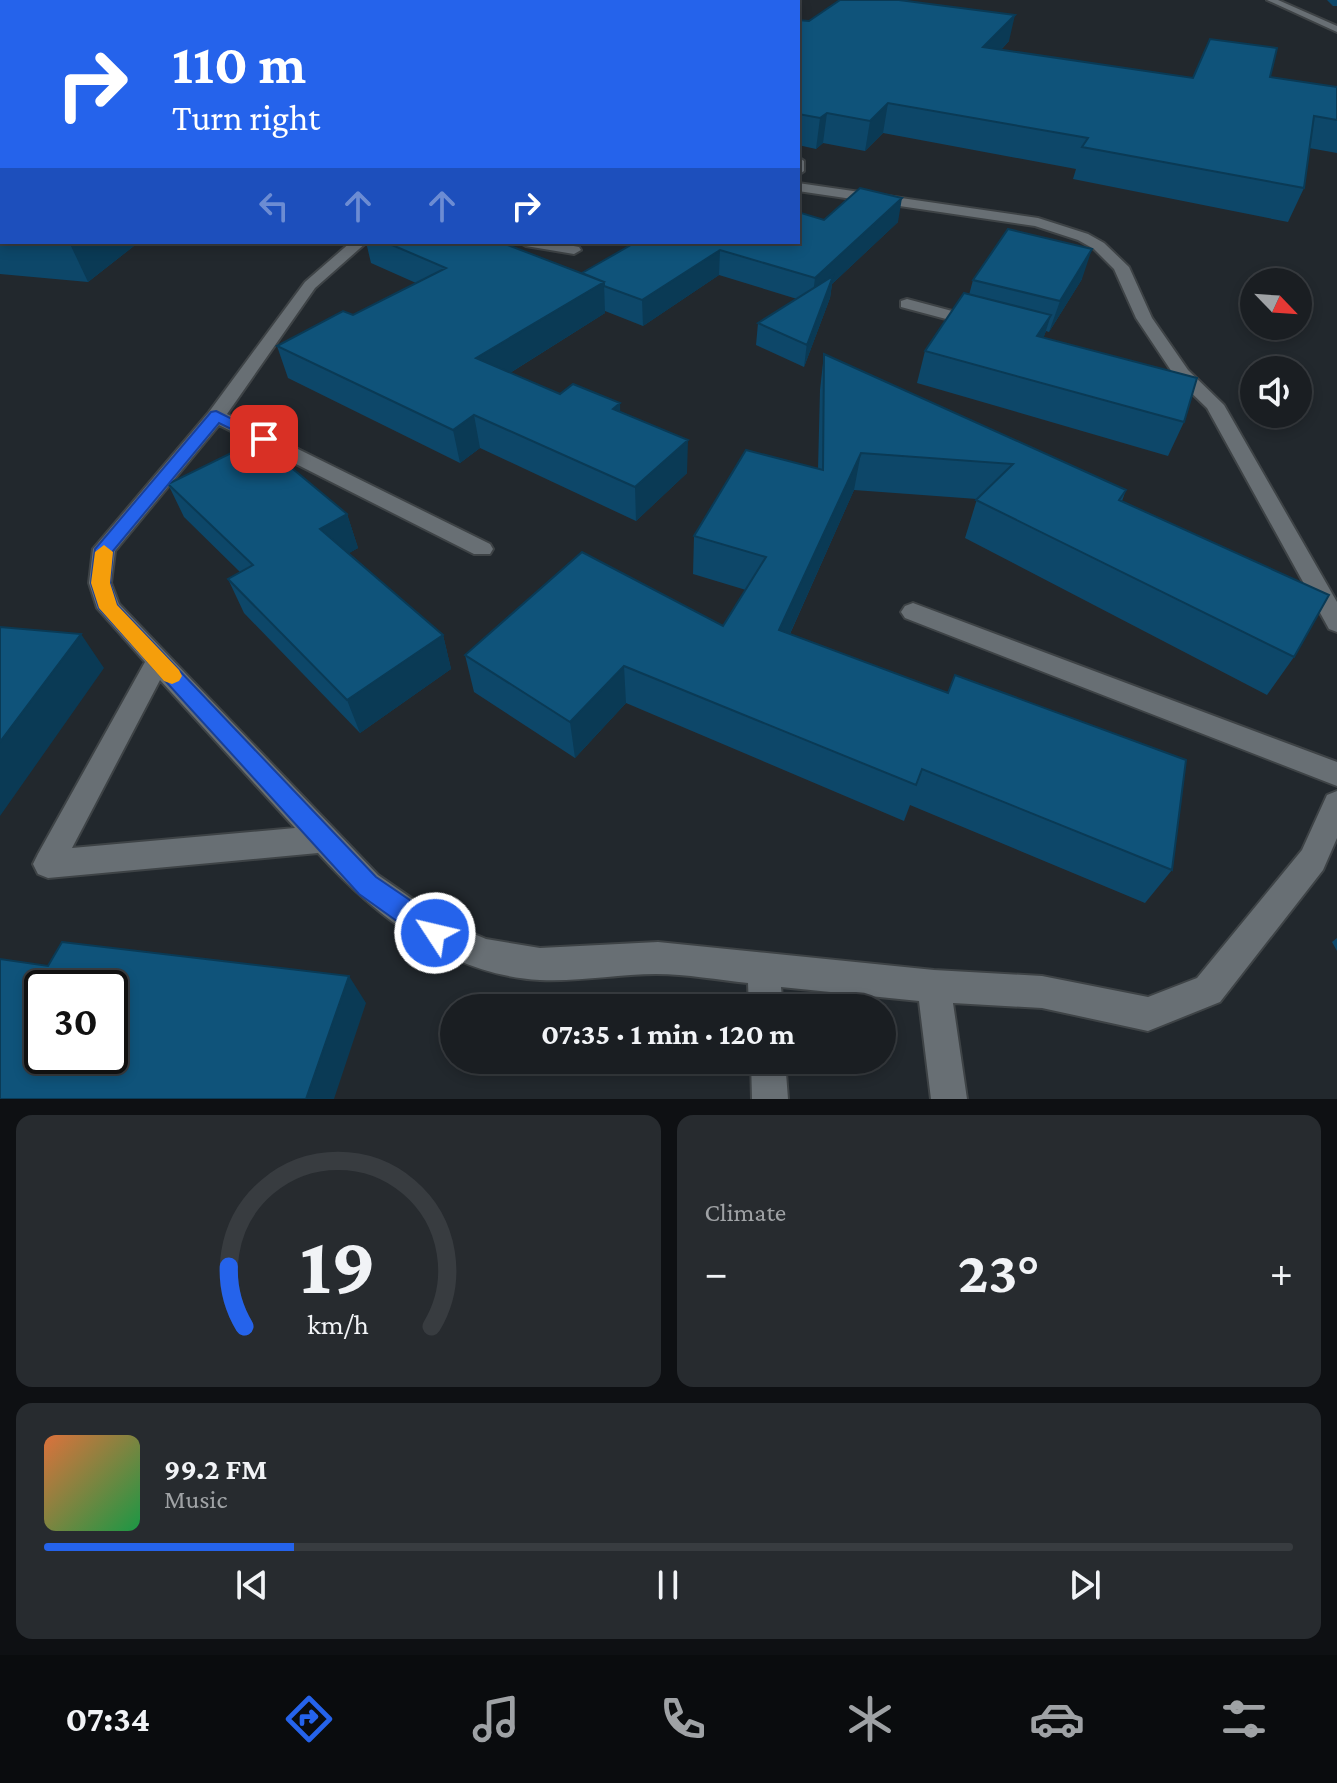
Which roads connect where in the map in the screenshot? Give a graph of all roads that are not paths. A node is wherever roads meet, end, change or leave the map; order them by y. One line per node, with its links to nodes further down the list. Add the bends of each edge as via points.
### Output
1 (1271, 0): 2 (street)
2 (1337, 29)
3 (800, 187): 10 (street, via 997,214 1083,237 1121,267 1144,318)
4 (358, 244): 11 (street, via 310,285)
5 (538, 244): 6 (street)
6 (574, 250)
7 (907, 304): 8 (street)
8 (998, 327)
9 (1160, 368): 10 (street)
10 (1182, 374): 14 (street, via 1215,405)
11 (216, 416): 12 (street); 15 (street, via 104,549 100,583 109,608)
12 (482, 549)
13 (913, 612): 16 (street)
14 (1337, 623)
15 (158, 661): 18 (street); 18 (street, via 48,864)
16 (1337, 774)
17 (1337, 804): 20 (street, via 1313,860 1208,990 1148,1014 1042,992)
18 (325, 839): 19 (street, via 367,885 435,933 485,955 540,964 658,958)
19 (763, 969): 20 (street); 21 (street)
20 (934, 986): 24 (street)
21 (765, 994)
22 (769, 1074): 23 (street)
23 (770, 1099)
24 (949, 1099)

